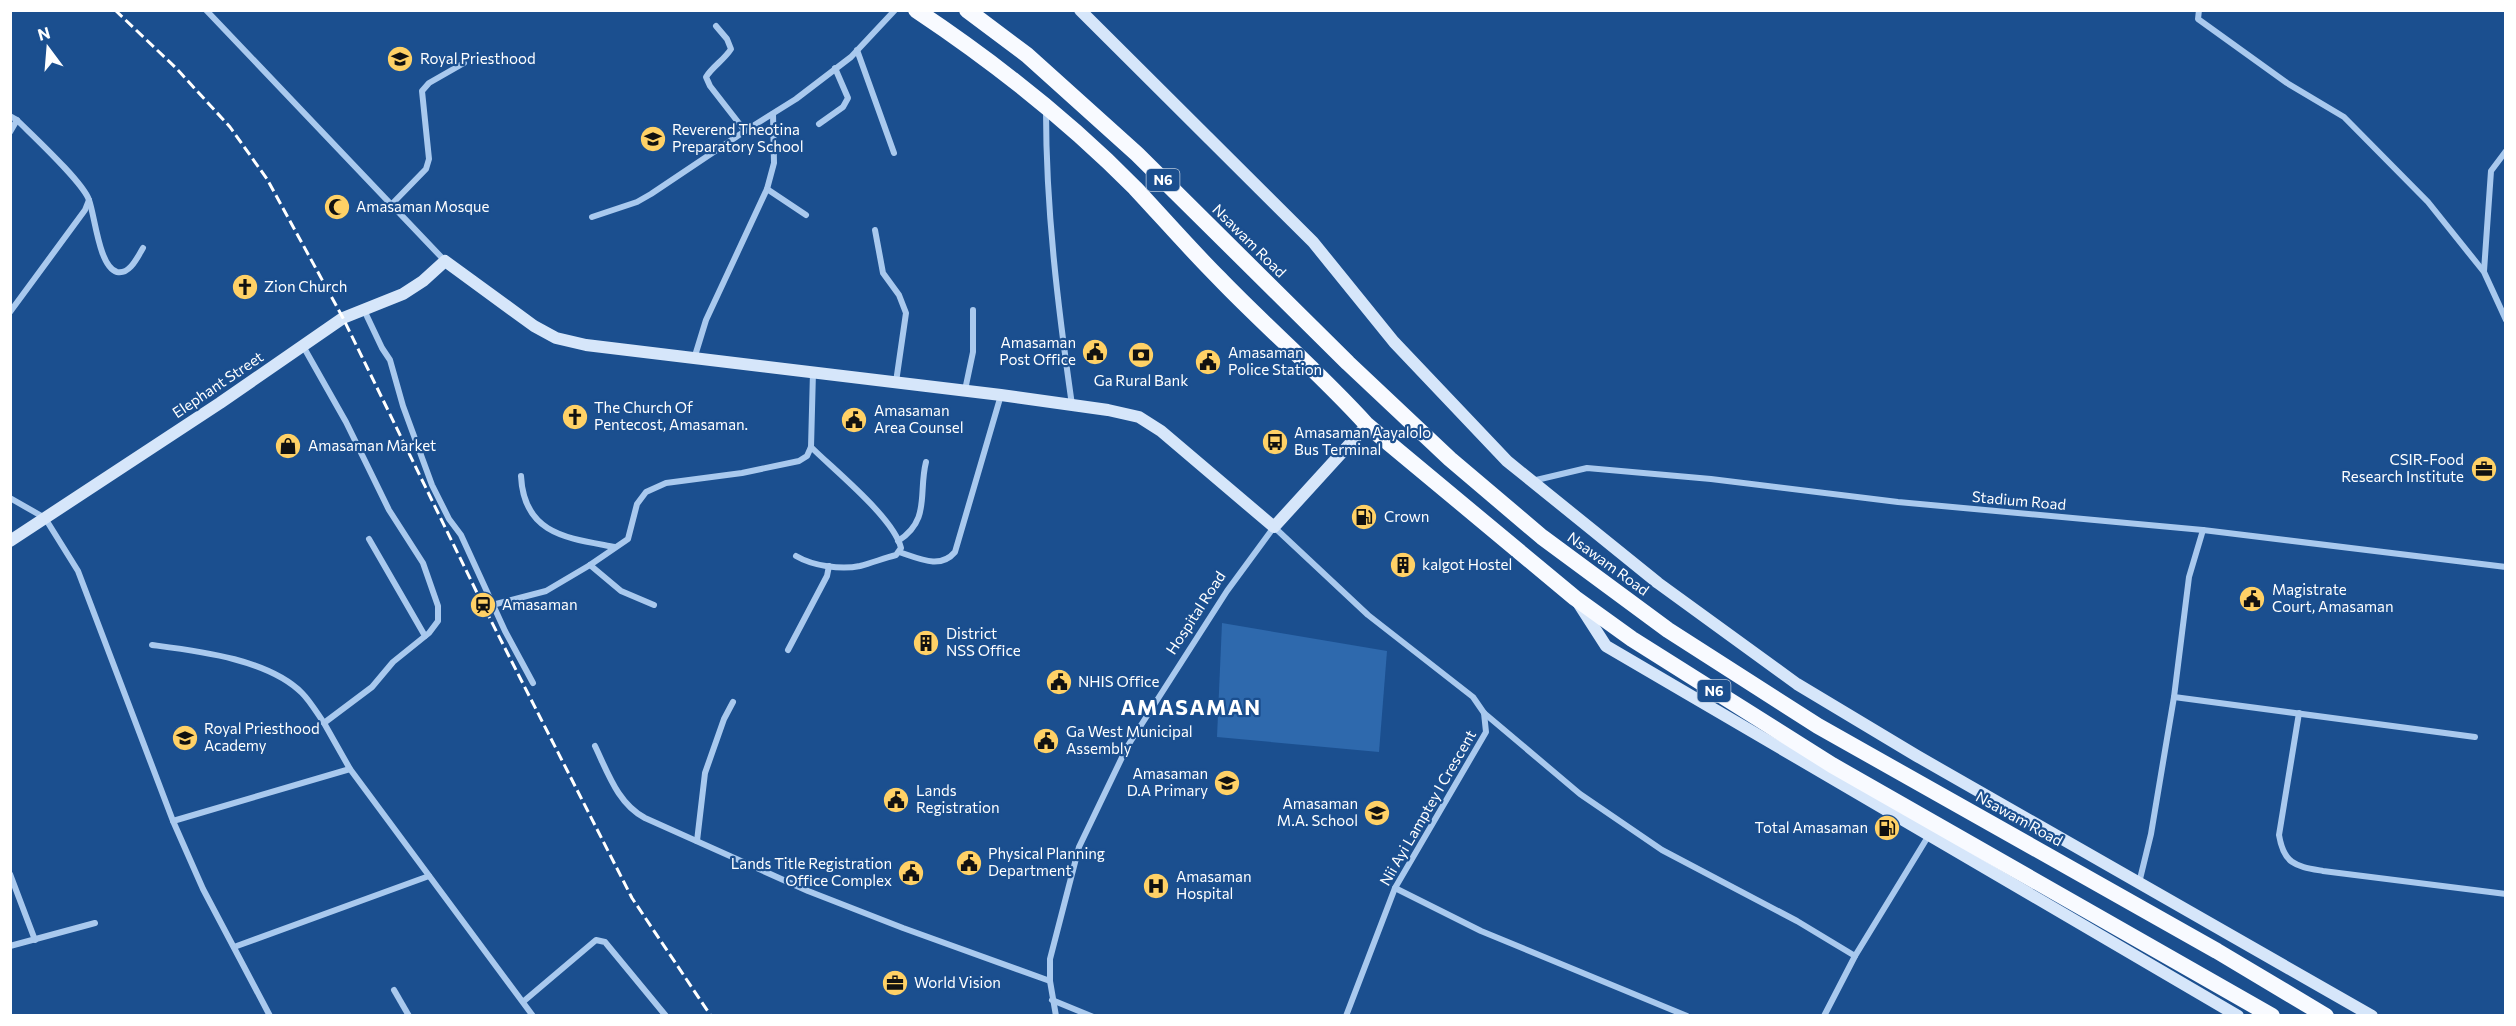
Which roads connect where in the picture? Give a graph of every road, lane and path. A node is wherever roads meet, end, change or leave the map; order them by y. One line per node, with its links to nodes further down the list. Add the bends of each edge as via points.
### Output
1 (206, 10): 22 (street)
2 (895, 10): 8 (street)
3 (916, 10): 11 (highway, N6)
4 (967, 10): 101 (highway, Nsawam Road / N6, via 1027,55 1137,154 1236,255 1450,459 1560,551 1668,630 1818,726)
5 (1080, 10): 44 (main road, via 1313,242 1394,342 1507,461)
6 (2199, 10): 28 (street, via 2198,19 2287,83 2344,117 2428,202)
7 (716, 26): 16 (street, via 731,49 706,77)
8 (857, 50): 10 (street); 19 (street)
9 (464, 63): 22 (street, via 422,91 429,159 426,169)
10 (835, 68): 12 (street); 15 (street, via 848,98 843,107)
11 (1046, 107): 39 (street, via 1055,282); 40 (highway, N6, via 1133,187)
12 (773, 114): 16 (street); 20 (street, via 774,163)
13 (10, 116): 14 (street)
14 (17, 120): 17 (street); 21 (street, via 86,191)
15 (819, 124)
16 (745, 130): 24 (street, via 637,202)
17 (10, 132)
18 (2505, 151): 28 (street, via 2491,171)
19 (894, 153)
20 (767, 189): 23 (street); 34 (street, via 711,310)
21 (90, 200): 26 (street, via 110,267 124,272); 31 (street)
22 (391, 205): 27 (street)
23 (806, 215)
24 (592, 217)
25 (875, 230): 36 (street, via 883,273 906,313)
26 (143, 248)
27 (445, 261): 29 (main road, Elephant Street, via 403,294); 34 (main road, via 556,338)
28 (2484, 272): 32 (street)
29 (364, 310): 33 (main road, Elephant Street, via 343,318); 59 (street, via 390,360 432,485 461,535)
30 (973, 310): 37 (street, via 973,352)
31 (10, 312)
32 (2505, 320)
33 (302, 345): 46 (main road, Elephant Street); 61 (street, via 346,422 389,510 423,563 438,606 438,621)
34 (694, 360): 35 (main road)
35 (813, 372): 36 (main road); 41 (street)
36 (896, 382): 37 (main road)
37 (965, 391): 38 (main road)
38 (1001, 395): 39 (main road); 53 (street, via 955,552 946,561 933,562)
39 (1072, 406): 47 (main road, via 1139,417 1161,431)
40 (1367, 425): 47 (main road, Hospital Road); 58 (highway, N6)
41 (811, 447): 51 (street, via 881,516); 52 (street, via 807,456 799,460 742,473 666,483 646,492 637,504 628,538)
42 (926, 462): 51 (street, via 922,510 912,529)
43 (521, 476): 52 (street, via 528,510 542,525 562,537)
44 (1531, 481): 48 (street, Stadium Road, via 1587,468); 78 (main road, via 1658,583 1797,684)
45 (10, 498): 46 (street)
46 (45, 518): 50 (main road, Elephant Street); 73 (street, via 78,571)
47 (1274, 527): 67 (street, via 1368,615 1473,697); 86 (street, Hospital Road, via 1227,591 1127,747 1079,847 1050,959)
48 (2203, 530): 57 (street, Stadium Road); 65 (street, via 2188,587)
49 (369, 539): 61 (street)
50 (10, 541)
51 (898, 541): 53 (street)
52 (615, 547): 55 (street)
53 (900, 552): 56 (street, via 858,567)
54 (796, 556): 56 (street)
55 (590, 565): 59 (street, via 546,591); 60 (street, via 621,591)
56 (829, 566): 63 (street)
57 (2505, 567)
58 (1575, 598): 74 (main road, via 1606,646); 100 (highway, N6, via 1632,639 1823,760)
59 (492, 605): 64 (street)
60 (654, 605)
61 (425, 636): 69 (street, via 393,662 372,687)
62 (152, 645): 69 (street, via 219,655 268,671 301,692)
63 (788, 650)
64 (533, 683)
65 (2174, 697): 68 (street); 78 (street)
66 (733, 702): 75 (street, via 705,773)
67 (1484, 713): 79 (street, Nii Ayi Lamptey I Crescent, via 1486,732); 85 (street, via 1580,794 1662,850)
68 (2299, 713): 70 (street); 80 (street, via 2279,835 2282,853 2295,866)
69 (324, 723): 72 (street)
70 (2475, 737)
71 (595, 746): 75 (street, via 612,783 633,812)
72 (350, 769): 73 (street); 77 (street)
73 (173, 821): 84 (street, via 203,890)
74 (1929, 835): 85 (street); 99 (main road)
75 (697, 841): 86 (street, via 825,898)
76 (10, 874): 82 (street)
77 (429, 876): 84 (street); 89 (street)
78 (2139, 883): 102 (main road)
79 (1395, 888): 96 (street, Nii Ayi Lamptey I Crescent); 97 (street, via 1481,931)
80 (2505, 894)
81 (95, 923): 82 (street)
82 (35, 940): 83 (street)
83 (10, 946)
84 (234, 947): 90 (street)
85 (1855, 956): 98 (street)
86 (1050, 981): 88 (street, Hospital Road)
87 (394, 990): 91 (street)
88 (1052, 1000): 94 (street, Hospital Road); 95 (street)
89 (524, 1001): 92 (street); 93 (street, via 596,940 605,942)
90 (270, 1016)
91 (409, 1016)
92 (533, 1016)
93 (666, 1016)
94 (1056, 1016)
95 (1091, 1016)
96 (1346, 1016)
97 (1687, 1016)
98 (1824, 1016)
99 (2238, 1016)
100 (2272, 1016)
101 (2326, 1016)
102 (2372, 1016)

